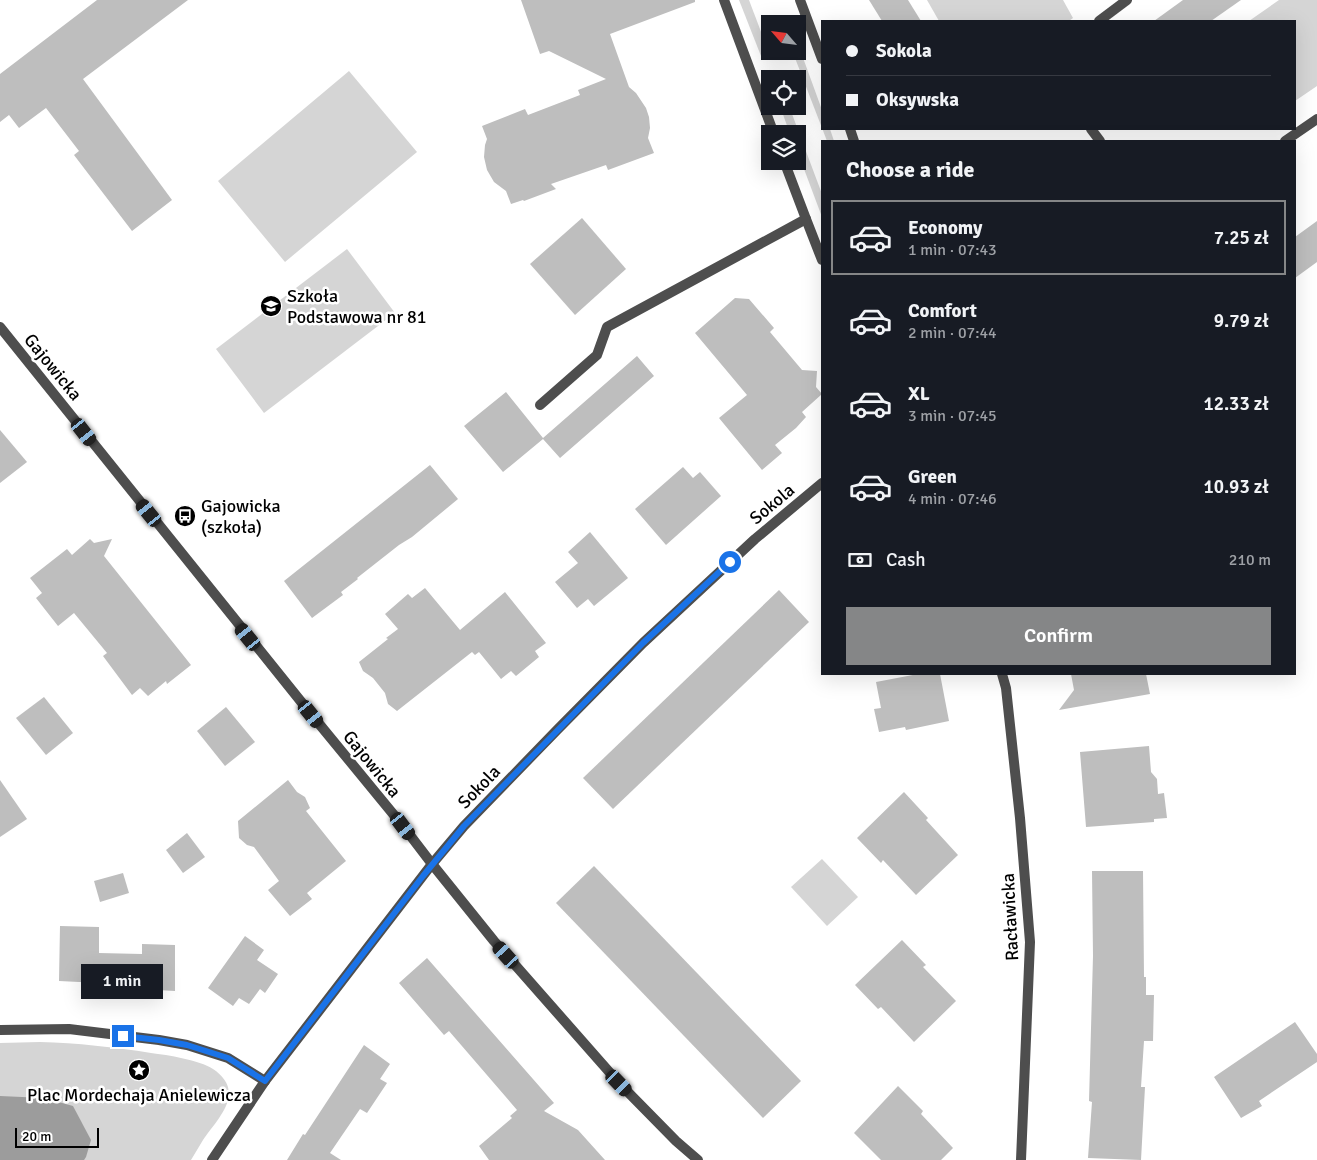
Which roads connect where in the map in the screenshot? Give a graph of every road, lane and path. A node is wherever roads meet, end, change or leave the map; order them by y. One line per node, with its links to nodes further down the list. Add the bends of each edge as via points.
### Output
1 (724, 0): 7 (street)
2 (800, 0): 5 (street)
3 (1127, 0): 4 (street)
4 (1099, 20)
5 (821, 56)
6 (1317, 118): 8 (street)
7 (771, 125)
8 (1286, 140)
9 (787, 170): 10 (street)
10 (806, 219): 11 (street); 13 (street, via 607,327 597,354)
11 (821, 257)
12 (0, 327): 16 (street, Gajowicka)
13 (540, 405)
14 (821, 484): 16 (street, Sokola, via 755,539 643,643 464,826)
15 (1002, 675): 21 (street, Racławicka, via 1020,818 1030,942)
16 (432, 864): 18 (street, Sokola); 20 (street, Gajowicka, via 494,941 619,1083)
17 (0, 1030): 18 (street, via 69,1029 187,1045 228,1058)
18 (265, 1081): 19 (street, Sokola)
19 (212, 1160)
20 (698, 1160)
21 (1021, 1160)

